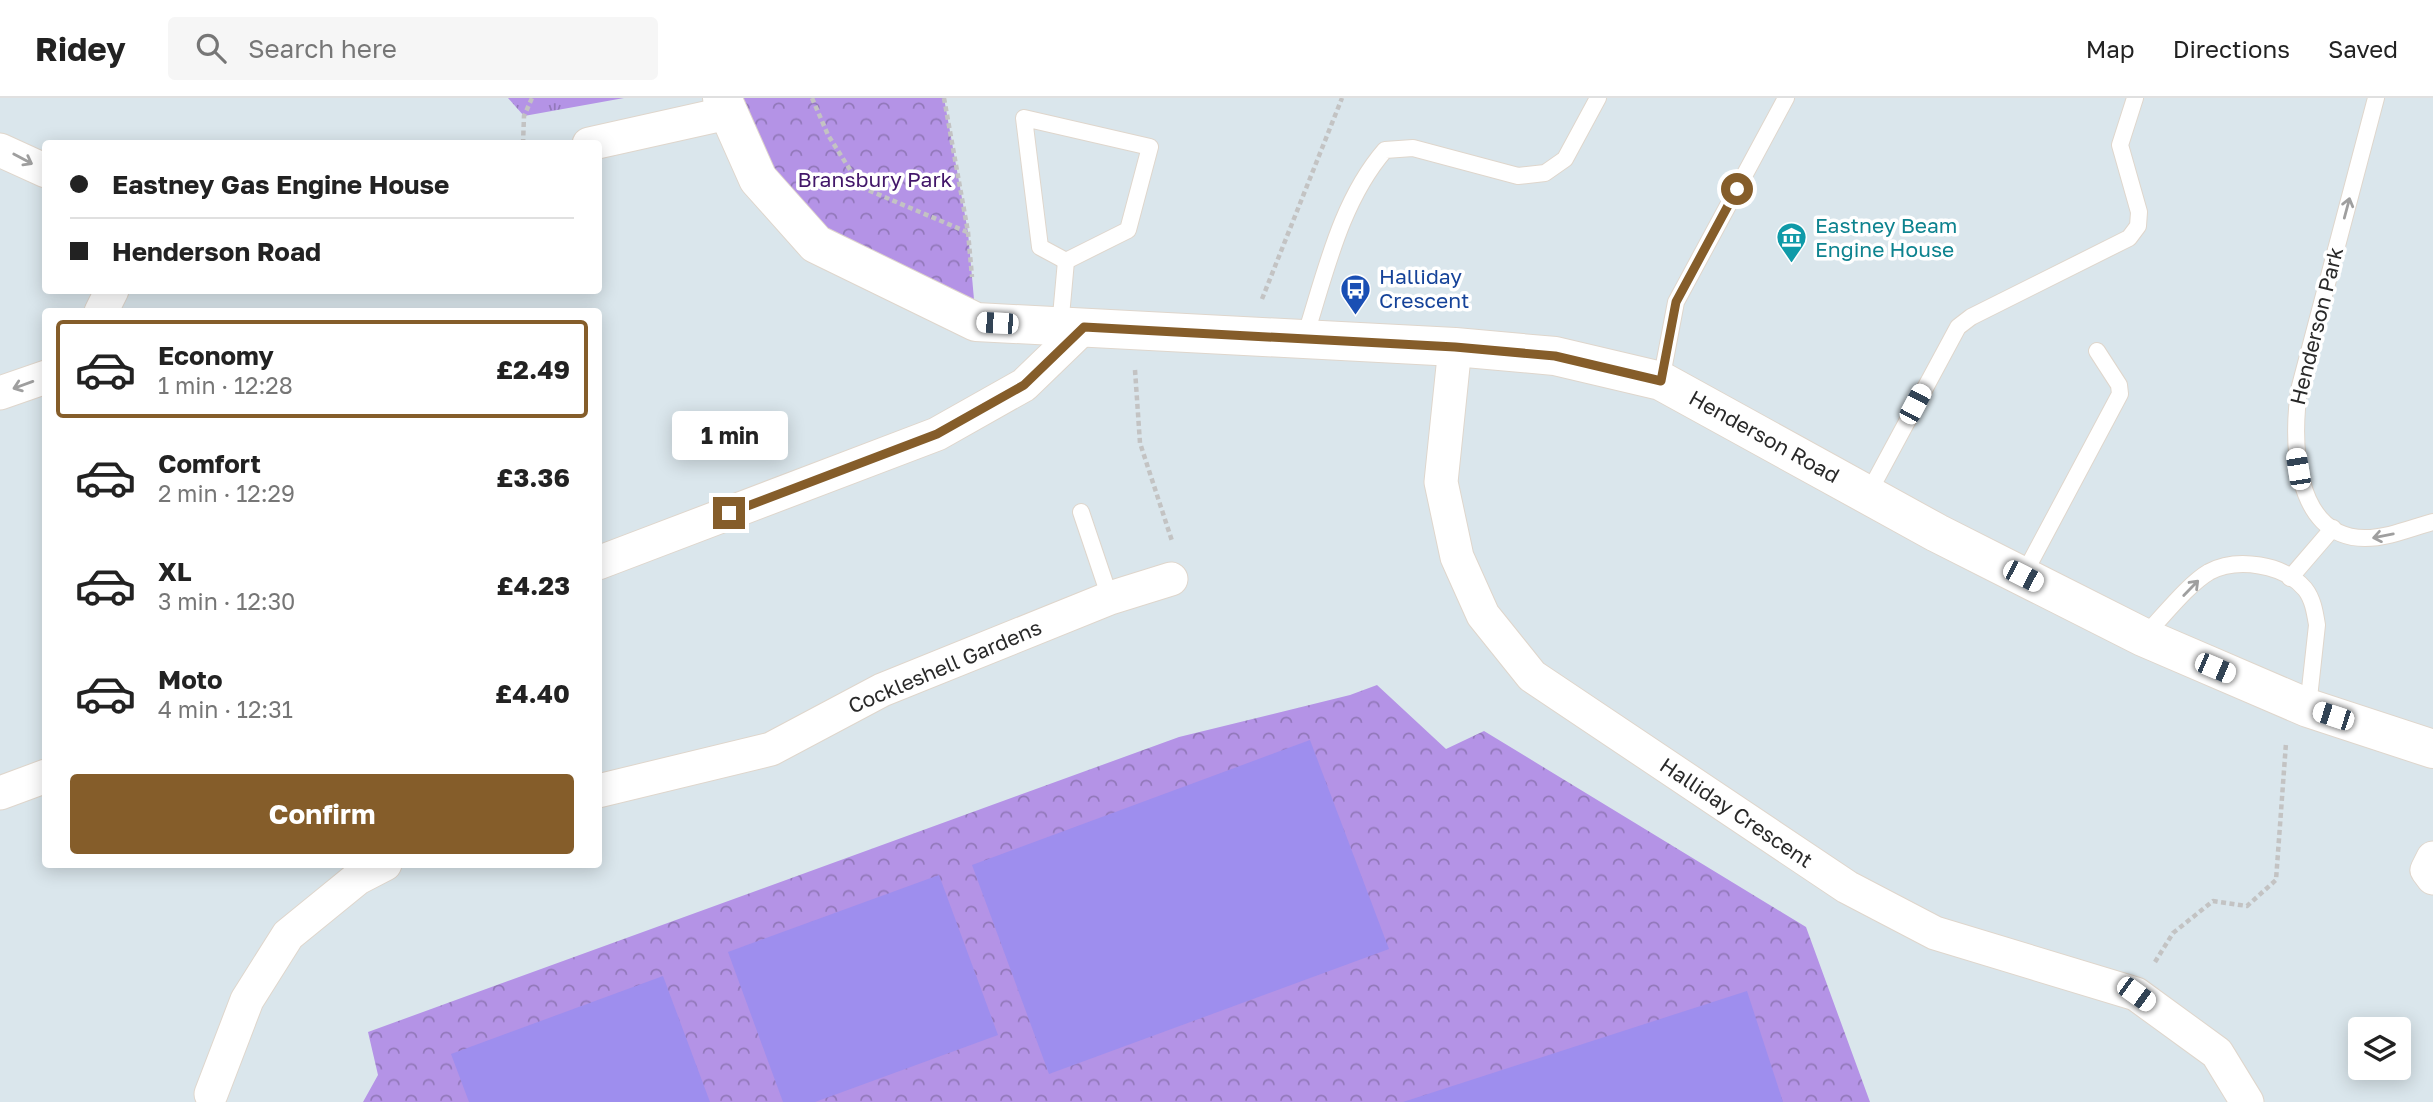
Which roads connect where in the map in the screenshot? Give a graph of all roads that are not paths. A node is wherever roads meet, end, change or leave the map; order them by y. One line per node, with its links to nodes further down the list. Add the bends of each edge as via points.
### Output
1 (1598, 98): 11 (lane, via 1565,159 1545,173 1518,176 1413,148 1385,150 1370,167 1338,234)
2 (1786, 98): 15 (lane, via 1676,302)
3 (2135, 98): 17 (lane, via 2120,145 2139,212 2138,226 2129,238 2104,253 1958,327)
4 (2376, 98): 20 (lane, Henderson Park, one-way to 4, via 2309,500 2301,482 2295,453 2297,405)
5 (725, 105): 6 (street); 10 (street, Henderson Road, via 758,179 816,244 976,322)
6 (602, 140)
7 (0, 150): 8 (street, one-way to 8)
8 (42, 169)
9 (1066, 261): 9 (lane, via 1040,247 1024,118 1150,147 1128,230); 10 (lane)
10 (1072, 327): 11 (street, Henderson Road); 21 (street, via 1024,385 937,434)
11 (1304, 340): 12 (street, Henderson Road)
12 (1455, 347): 15 (street, Henderson Road, via 1555,356); 36 (street, Halliday Crescent, via 1441,482 1457,557 1483,615 1532,676 1847,887 1935,933 2136,994 2217,1053)
13 (2097, 351): 22 (lane, via 2120,394)
14 (42, 378): 16 (street, one-way to 16)
15 (1661, 381): 17 (street, Henderson Road)
16 (0, 393)
17 (1868, 494): 22 (street, Henderson Road)
18 (1081, 512): 25 (lane)
19 (2433, 522): 20 (lane, one-way to 20, via 2363,538)
20 (2333, 528): 23 (lane)
21 (602, 561)
22 (2023, 576): 26 (street, Henderson Road)
23 (2290, 578): 26 (lane, one-way to 23, via 2211,571 2267,566); 27 (lane, via 2309,597 2317,625)
24 (1171, 579): 25 (street, Cockleshell Gardens)
25 (1110, 598): 30 (street, Cockleshell Gardens, via 882,690 771,749)
26 (2143, 637): 27 (street, Henderson Road)
27 (2299, 704): 28 (street, Henderson Road)
28 (2433, 749)
29 (42, 777): 31 (street)
30 (602, 790)
31 (0, 793)
32 (2433, 858): 34 (street, via 2427,870)
33 (377, 868): 35 (street, via 358,878 288,935 247,1000)
34 (2433, 878)
35 (211, 1098)
36 (2247, 1102)

